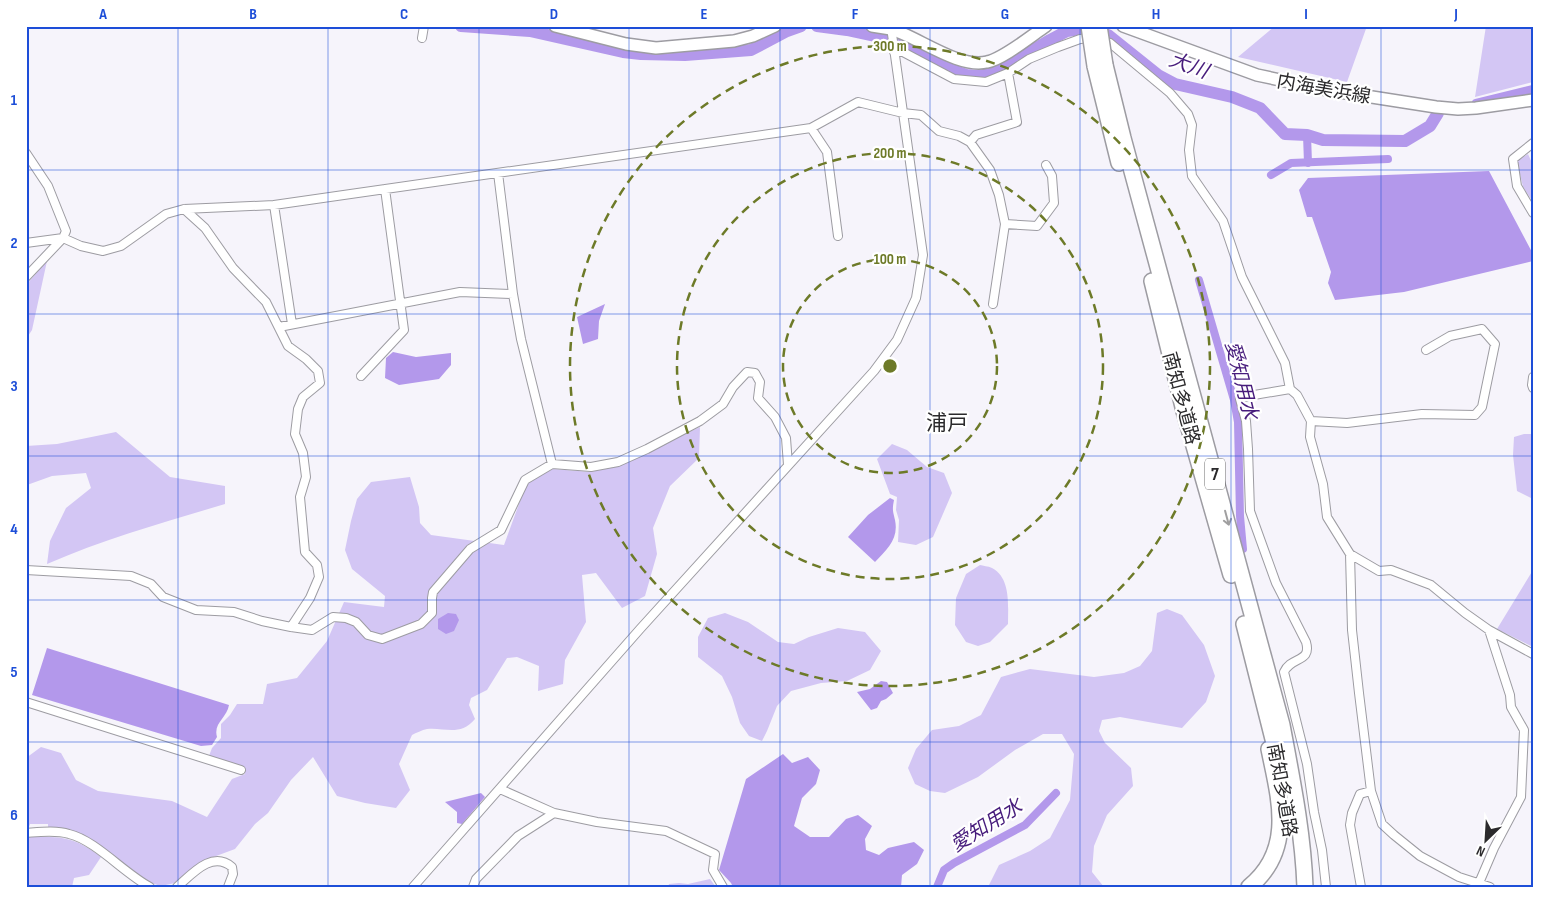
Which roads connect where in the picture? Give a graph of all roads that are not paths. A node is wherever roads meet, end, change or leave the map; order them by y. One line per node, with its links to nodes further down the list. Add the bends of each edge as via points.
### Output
1 (424, 26): 11 (street)
2 (555, 26): 3 (main road, via 656,48 734,41)
3 (775, 26)
4 (872, 26): 9 (main road)
5 (1046, 26): 9 (main road, via 997,59 977,64 960,60)
6 (1089, 26): 13 (highway, 南知多道路 / 7, bridge)
7 (1099, 26): 13 (highway, 南知多道路 / 7, bridge)
8 (1123, 26): 10 (main road, 内海美浜線)
9 (892, 30): 12 (street)
10 (1145, 30): 15 (main road, 内海美浜線, via 1257,75 1327,90 1458,109)
11 (422, 38)
12 (894, 49): 14 (street, via 954,79 986,82); 16 (street)
13 (1100, 66): 50 (highway, 南知多道路 / 7, via 1110,132); 57 (highway, 南知多道路 / 7, one-way to 57, via 1123,138 1282,725 1296,796)
14 (1008, 72): 18 (street, via 1017,122 976,135); 41 (street, via 1058,47 1080,39 1096,38 1110,43 1170,93 1188,114 1192,125 1192,176 1223,221 1242,278 1285,363)
15 (1533, 100)
16 (903, 113): 17 (street, via 858,102); 18 (street, via 921,115 939,131); 44 (street, via 923,255 916,298 897,340 883,359)
17 (811, 128): 22 (street); 28 (street, via 827,152)
18 (970, 142): 27 (street, via 990,170)
19 (1533, 143): 26 (street, via 1513,159 1517,186)
20 (26, 153): 29 (street, via 48,186 66,231)
21 (1046, 166): 27 (street, via 1052,176 1054,203 1037,226)
22 (498, 173): 23 (street); 32 (street)
23 (384, 189): 24 (street); 33 (street)
24 (274, 205): 25 (street); 35 (street)
25 (184, 209): 29 (street, via 166,214 121,246 103,251); 36 (street, via 205,228 233,268 266,302)
26 (1533, 213)
27 (1005, 224): 34 (street)
28 (838, 236)
29 (63, 238): 30 (street); 31 (street)
30 (26, 243)
31 (26, 277)
32 (513, 294): 33 (street, via 460,292); 43 (street)
33 (401, 303): 35 (street); 38 (street, via 404,330)
34 (993, 304)
35 (292, 324): 36 (street)
36 (279, 327): 47 (street, via 288,346 318,371 320,384 303,397 295,434 303,453 306,477 300,497 305,552 318,565 320,577)
37 (1426, 350): 42 (street, via 1450,336 1482,329 1495,344 1482,407 1475,415 1422,414 1347,424)
38 (360, 376)
39 (1533, 377): 40 (street)
40 (1533, 388)
41 (1290, 389): 42 (street, via 1297,395); 69 (street, via 1240,399 1248,439 1250,511 1276,583 1307,644 1305,655 1288,665 1284,672 1306,764)
42 (1311, 421): 45 (street, via 1310,437 1323,484 1327,517)
43 (552, 464): 44 (street, via 591,467 618,462 647,449 700,421 723,404 747,372 756,373 760,382 758,398 775,417 786,438); 47 (street, via 525,480 501,530 470,549 433,592 432,613 421,624 382,640 368,635 356,622 346,618 333,617 312,630)
44 (788, 465): 53 (street)
45 (1350, 554): 48 (street, via 1378,571 1391,570 1431,585); 54 (street, via 1352,630)
46 (26, 570): 47 (street, via 131,576 151,584 163,597 196,610 234,612)
47 (291, 627)
48 (1489, 630): 49 (street); 58 (street, via 1510,695 1510,707 1524,730 1521,797)
49 (1533, 654)
50 (1255, 664): 65 (highway, via 1252,674 1280,804 1281,826 1270,862); 66 (highway, 南知多道路 / 7, via 1286,796)
51 (26, 702): 52 (street)
52 (241, 770)
53 (500, 789): 55 (street); 62 (street)
54 (1371, 790): 58 (street, via 1382,824 1394,836 1420,856 1459,877); 70 (street, via 1360,794 1350,825)
55 (554, 813): 63 (street, via 518,836 476,879); 64 (street, via 666,831 715,854 713,870)
56 (26, 833): 59 (street, via 69,834 89,843)
57 (1304, 864): 67 (highway, 南知多道路 / 7); 68 (highway)
58 (1479, 883): 71 (street)
59 (150, 887)
60 (177, 887): 61 (street, via 203,864 215,861 226,862 232,867)
61 (228, 887)
62 (413, 887)
63 (473, 887)
64 (723, 887)
65 (1249, 887)
66 (1296, 887)
67 (1306, 887)
68 (1311, 887)
69 (1326, 887)
70 (1361, 887)
71 (1490, 887)

